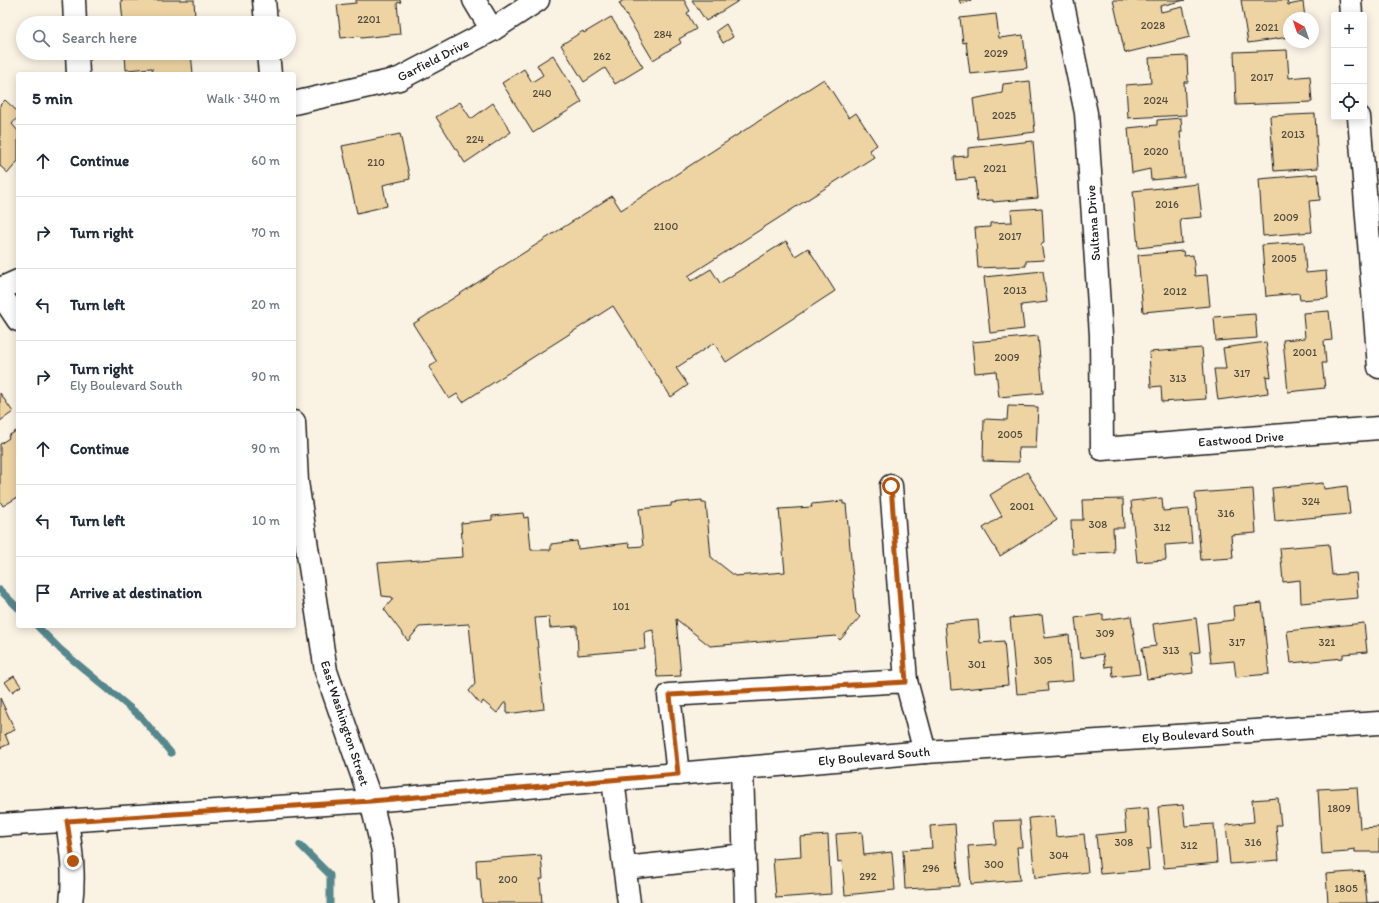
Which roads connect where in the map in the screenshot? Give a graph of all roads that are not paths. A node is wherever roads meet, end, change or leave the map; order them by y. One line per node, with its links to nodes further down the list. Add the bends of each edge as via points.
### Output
1 (74, 0): 8 (main road)
2 (264, 0): 9 (main road)
3 (474, 0): 10 (main road)
4 (538, 0): 10 (main road, Garfield Drive)
5 (1062, 0): 23 (main road, Sultana Drive, via 1086,113 1101,335)
6 (1350, 0): 7 (main road)
7 (1351, 12)
8 (75, 16)
9 (265, 16)
10 (492, 30): 15 (main road, Garfield Drive, via 399,79)
11 (77, 60): 13 (main road)
12 (269, 60): 14 (main road)
13 (78, 72)
14 (270, 72)
15 (296, 103)
16 (1359, 120): 21 (main road)
17 (16, 282): 18 (main road)
18 (0, 289)
19 (0, 293): 20 (main road)
20 (16, 317)
21 (1379, 367)
22 (1379, 428): 23 (main road, Eastwood Drive)
23 (1102, 449)
24 (296, 482): 32 (main road, East Washington Street, via 326,671)
25 (891, 486): 26 (main road)
26 (906, 682): 28 (main road); 30 (main road, via 670,695)
27 (1379, 723): 28 (main road, Ely Boulevard South)
28 (925, 752): 29 (main road, Ely Boulevard South)
29 (742, 768): 30 (main road, Ely Boulevard South); 35 (main road)
30 (678, 774): 31 (main road, Ely Boulevard South)
31 (613, 780): 32 (main road, Ely Boulevard South); 36 (main road)
32 (371, 801): 33 (main road, Ely Boulevard South); 38 (main road, East Washington Street, via 383,851)
33 (67, 821): 34 (main road, Ely Boulevard South); 37 (main road, via 74,882)
34 (0, 825)
35 (745, 855): 36 (main road); 40 (main road)
36 (625, 868): 39 (main road)
37 (71, 903)
38 (387, 903)
39 (629, 903)
40 (746, 903)

